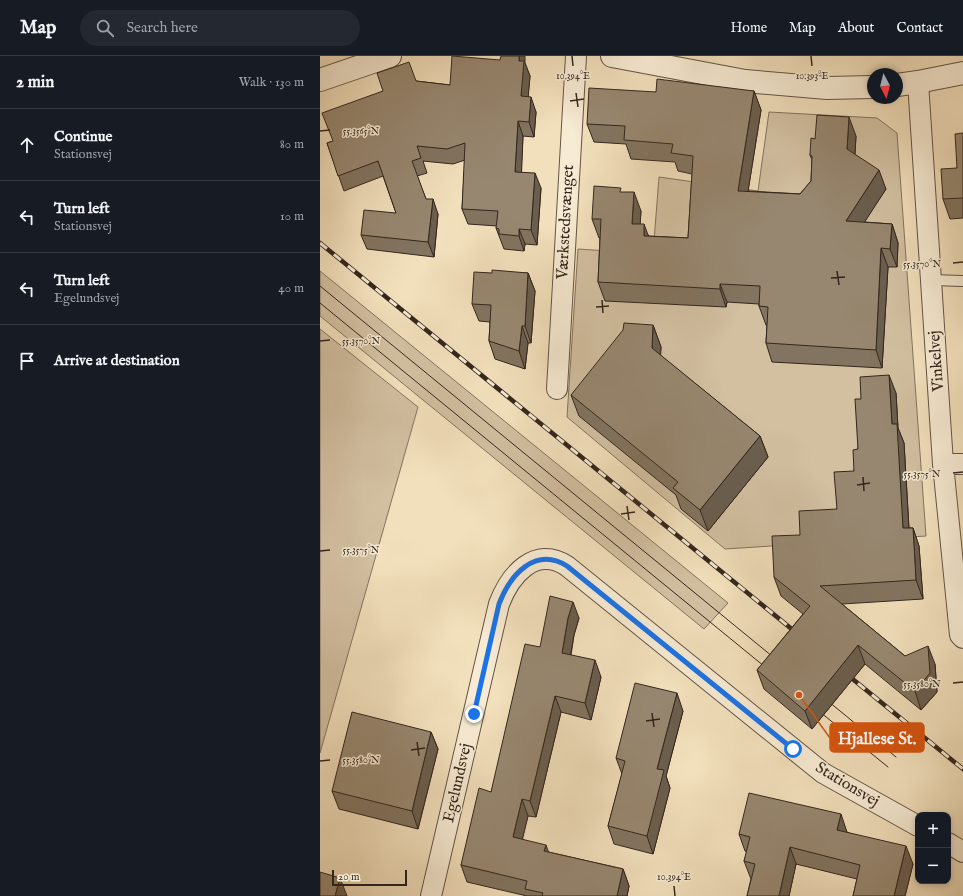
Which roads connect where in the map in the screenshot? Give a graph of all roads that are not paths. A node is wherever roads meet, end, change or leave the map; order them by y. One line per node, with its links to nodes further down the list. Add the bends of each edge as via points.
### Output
1 (390, 56): 6 (street)
2 (576, 56): 12 (street, Værkstedsvænget)
3 (612, 56): 4 (street)
4 (648, 59): 9 (street, via 745,81 827,88)
5 (963, 73): 7 (street)
6 (320, 80)
7 (918, 82): 8 (street); 10 (street, Vinkelvej)
8 (903, 84)
9 (867, 88)
10 (931, 280): 11 (lane); 13 (street, Vinkelvej)
11 (963, 281)
12 (557, 389)
13 (943, 464): 14 (street); 16 (street, Vinkelvej, via 960,635)
14 (963, 464)
15 (530, 563): 17 (street, Stationsvej, via 550,559 567,566 823,773); 20 (street, Egelundsvej, via 510,582 499,604)
16 (963, 638)
17 (915, 824)
18 (951, 845): 19 (street)
19 (963, 852)
20 (431, 896)

